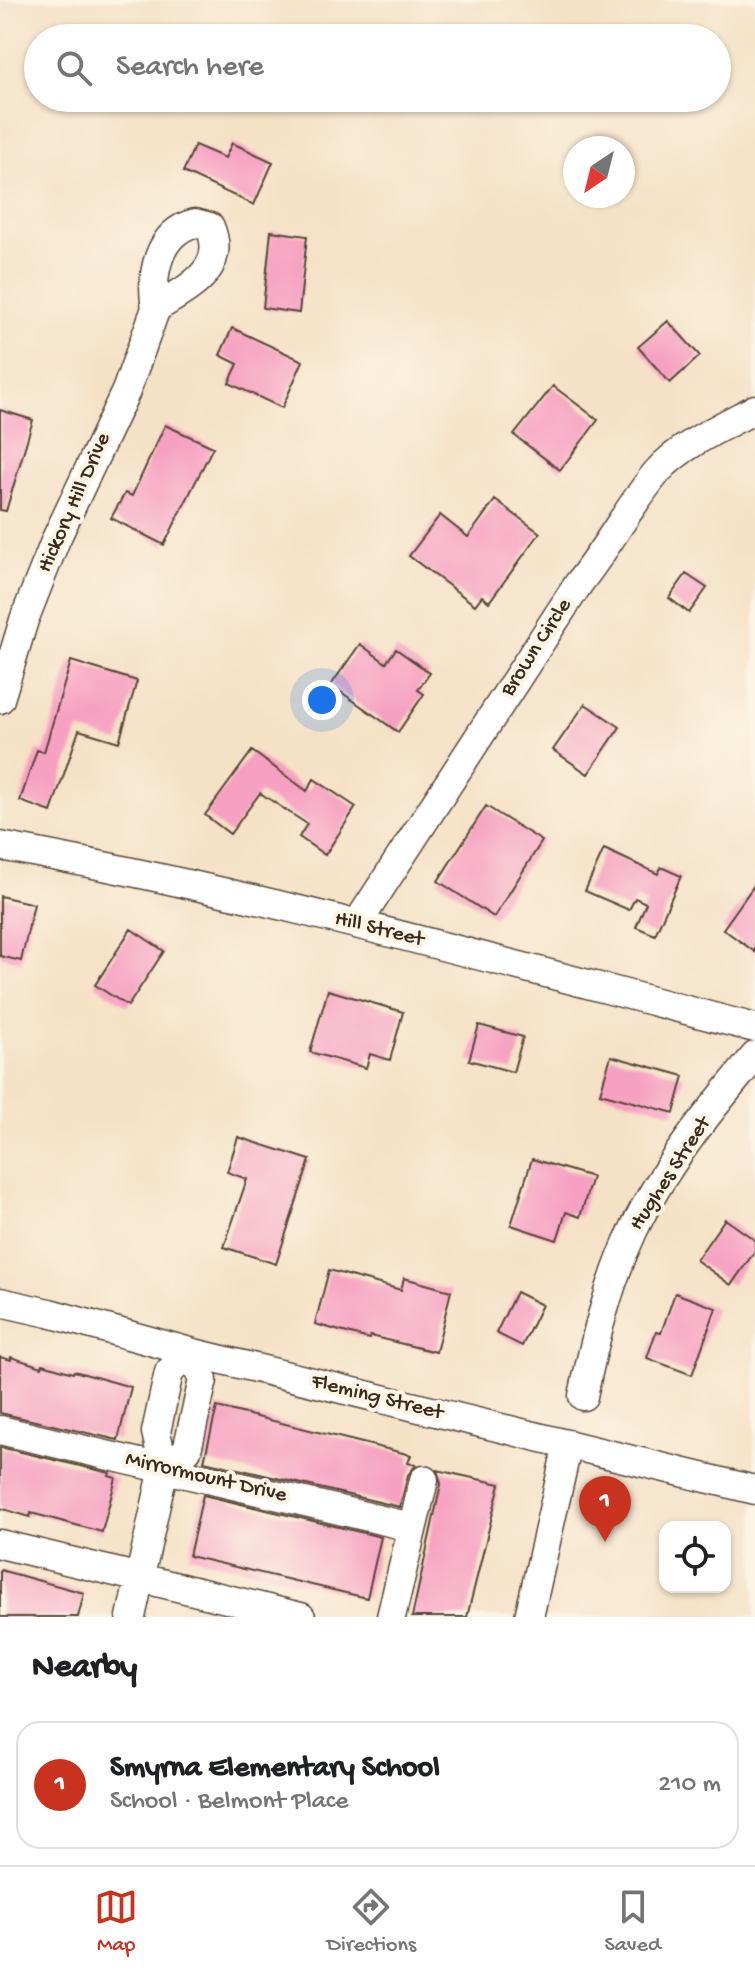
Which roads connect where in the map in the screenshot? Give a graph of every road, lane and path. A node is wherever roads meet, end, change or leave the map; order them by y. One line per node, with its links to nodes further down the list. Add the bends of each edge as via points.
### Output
1 (156, 308): 3 (street, Hickory Hill Drive, via 126,391 56,539)
2 (755, 409): 5 (street, Brown Circle, via 704,435 658,470)
3 (0, 699)
4 (0, 846): 5 (street, Hill Street)
5 (357, 924): 6 (street, Hill Street)
6 (755, 1028)
7 (755, 1056): 10 (street, Hughes Street, via 687,1143 634,1229 604,1309)
8 (0, 1302): 9 (street, Fleming Street)
9 (190, 1352): 12 (street, Fleming Street); 13 (street, via 203,1380 187,1450)
10 (583, 1396)
11 (0, 1430): 13 (street, Mirrormount Drive)
12 (568, 1444): 15 (street, Fleming Street); 22 (street)
13 (164, 1468): 16 (street, Mirrormount Drive); 18 (street)
14 (424, 1480): 16 (street)
15 (755, 1490)
16 (411, 1527): 21 (street)
17 (0, 1544): 18 (street)
18 (139, 1577): 19 (street); 20 (street)
19 (283, 1615)
20 (131, 1617)
21 (391, 1617)
22 (529, 1617)

